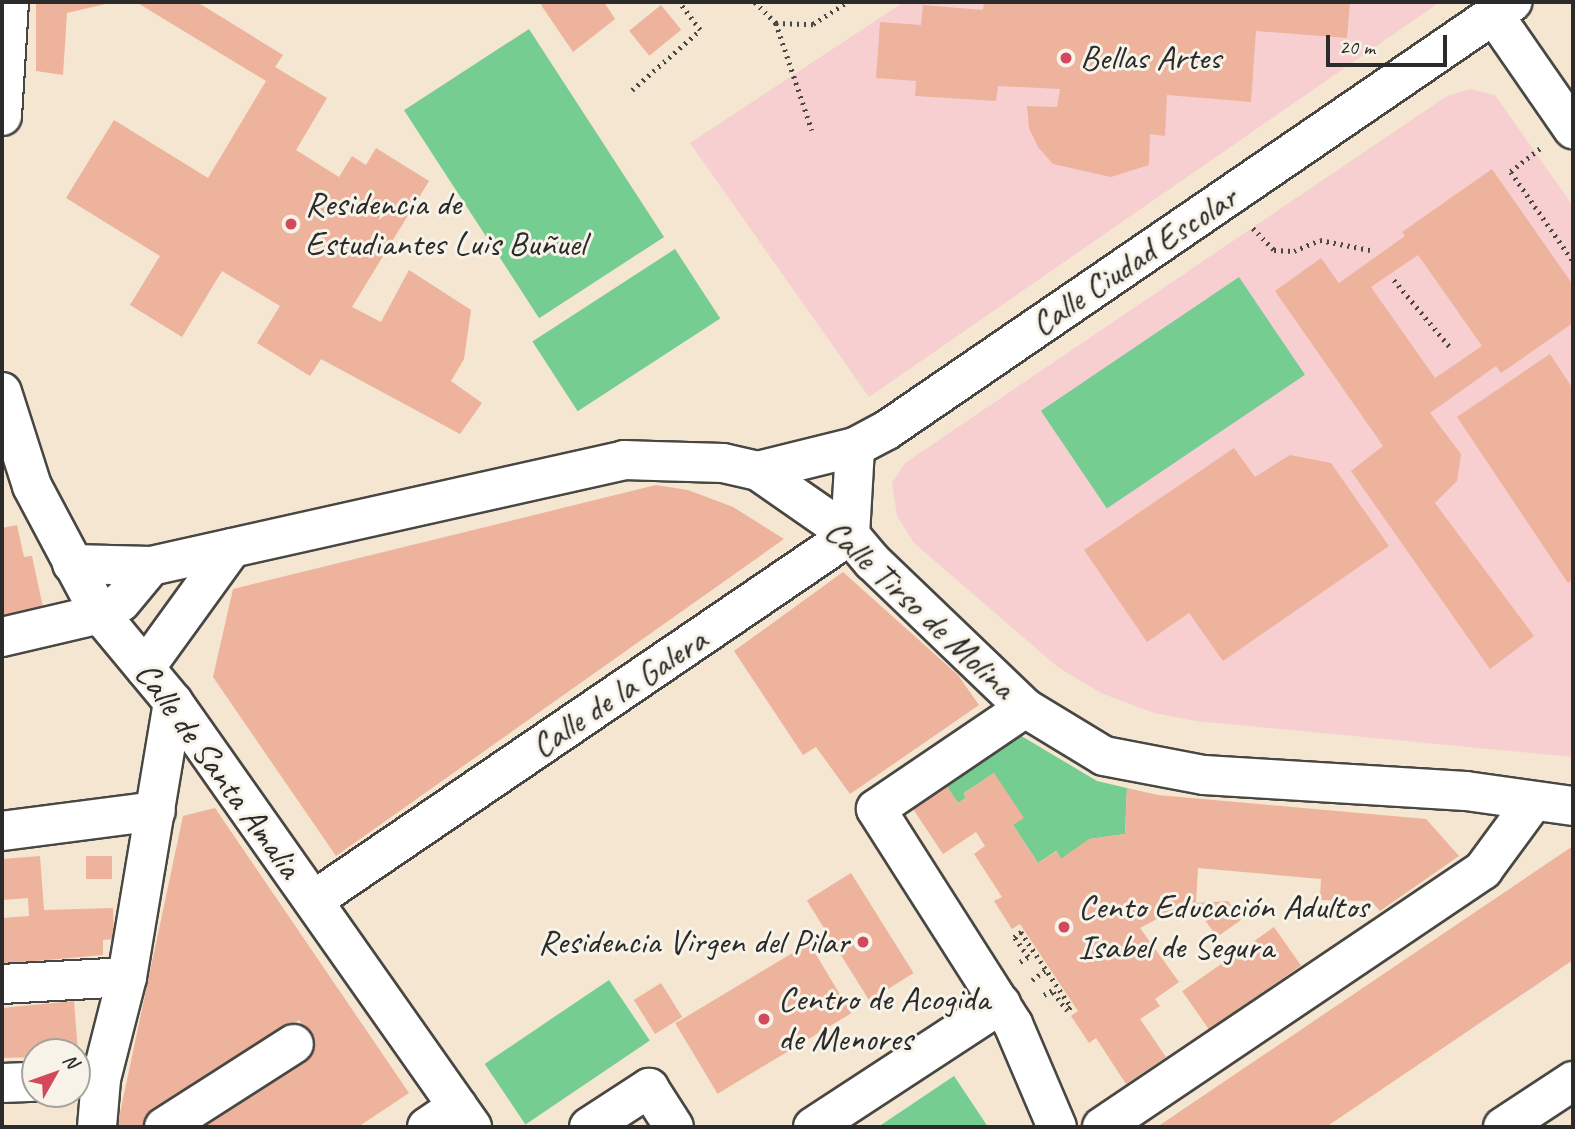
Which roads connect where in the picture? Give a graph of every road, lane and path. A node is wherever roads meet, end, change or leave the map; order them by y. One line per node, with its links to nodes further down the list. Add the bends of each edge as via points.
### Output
1 (9, 2): 8 (street)
2 (679, 2): 7 (path, via 700,30)
3 (755, 2): 6 (path)
4 (847, 2): 6 (path, via 813,24)
5 (1503, 8): 10 (street, Calle Ciudad Escolar); 17 (street, Calle Ciudad Escolar, via 924,407)
6 (776, 23): 9 (path)
7 (632, 90)
8 (2, 116)
9 (812, 130)
10 (1561, 135): 13 (path, via 1511,172)
11 (1252, 228): 12 (path, via 1274,250 1294,251 1320,240)
12 (1370, 250)
13 (1573, 261)
14 (1394, 279): 15 (path)
15 (1450, 347)
16 (2, 392): 19 (street, Calle de Santa Amalia)
17 (855, 447): 18 (street, Calle Ciudad Escolar); 20 (street)
18 (758, 471): 20 (street, Calle Tirso de Molina); 21 (street, Calle Tirso de Molina, via 688,460 624,460)
19 (17, 489): 22 (street, Calle de Santa Amalia)
20 (850, 535): 28 (street, Calle Tirso de Molina); 33 (street, Calle de la Galera)
21 (232, 548): 23 (street, Calle Tirso de Molina); 26 (street)
22 (72, 564): 23 (street, Calle Tirso de Molina); 24 (street, Calle de Santa Amalia)
23 (151, 566): 24 (street, via 121,602)
24 (100, 614): 25 (street); 26 (street, Calle de Santa Amalia)
25 (2, 637)
26 (145, 668): 27 (street, Calle de Santa Amalia)
27 (173, 702): 31 (street); 33 (street, Calle de Santa Amalia)
28 (1024, 708): 29 (street, Calle Tirso de Molina, via 1104,756 1204,775 1466,791); 37 (street, via 876,808)
29 (1533, 802): 30 (street, Calle Tirso de Molina); 53 (street, via 1483,870)
30 (1573, 806)
31 (156, 811): 32 (street); 35 (street)
32 (2, 831)
33 (314, 900): 44 (street, Calle de Santa Amalia)
34 (1038, 975): 37 (path, via 1047,969 1071,1007 1066,1011 1052,990)
35 (127, 977): 36 (street); 39 (street)
36 (2, 984)
37 (1008, 1015): 50 (street); 51 (street); 52 (street)
38 (294, 1044): 46 (street)
39 (91, 1074)
40 (1573, 1081): 54 (street)
41 (21, 1082): 42 (street)
42 (2, 1083)
43 (91, 1091): 45 (street)
44 (465, 1117): 47 (street)
45 (97, 1127)
46 (164, 1127)
47 (427, 1127)
48 (589, 1127): 49 (street, via 649,1088)
49 (674, 1127)
50 (813, 1127)
51 (853, 1127)
52 (1057, 1127)
53 (1102, 1127)
54 (1503, 1127)

